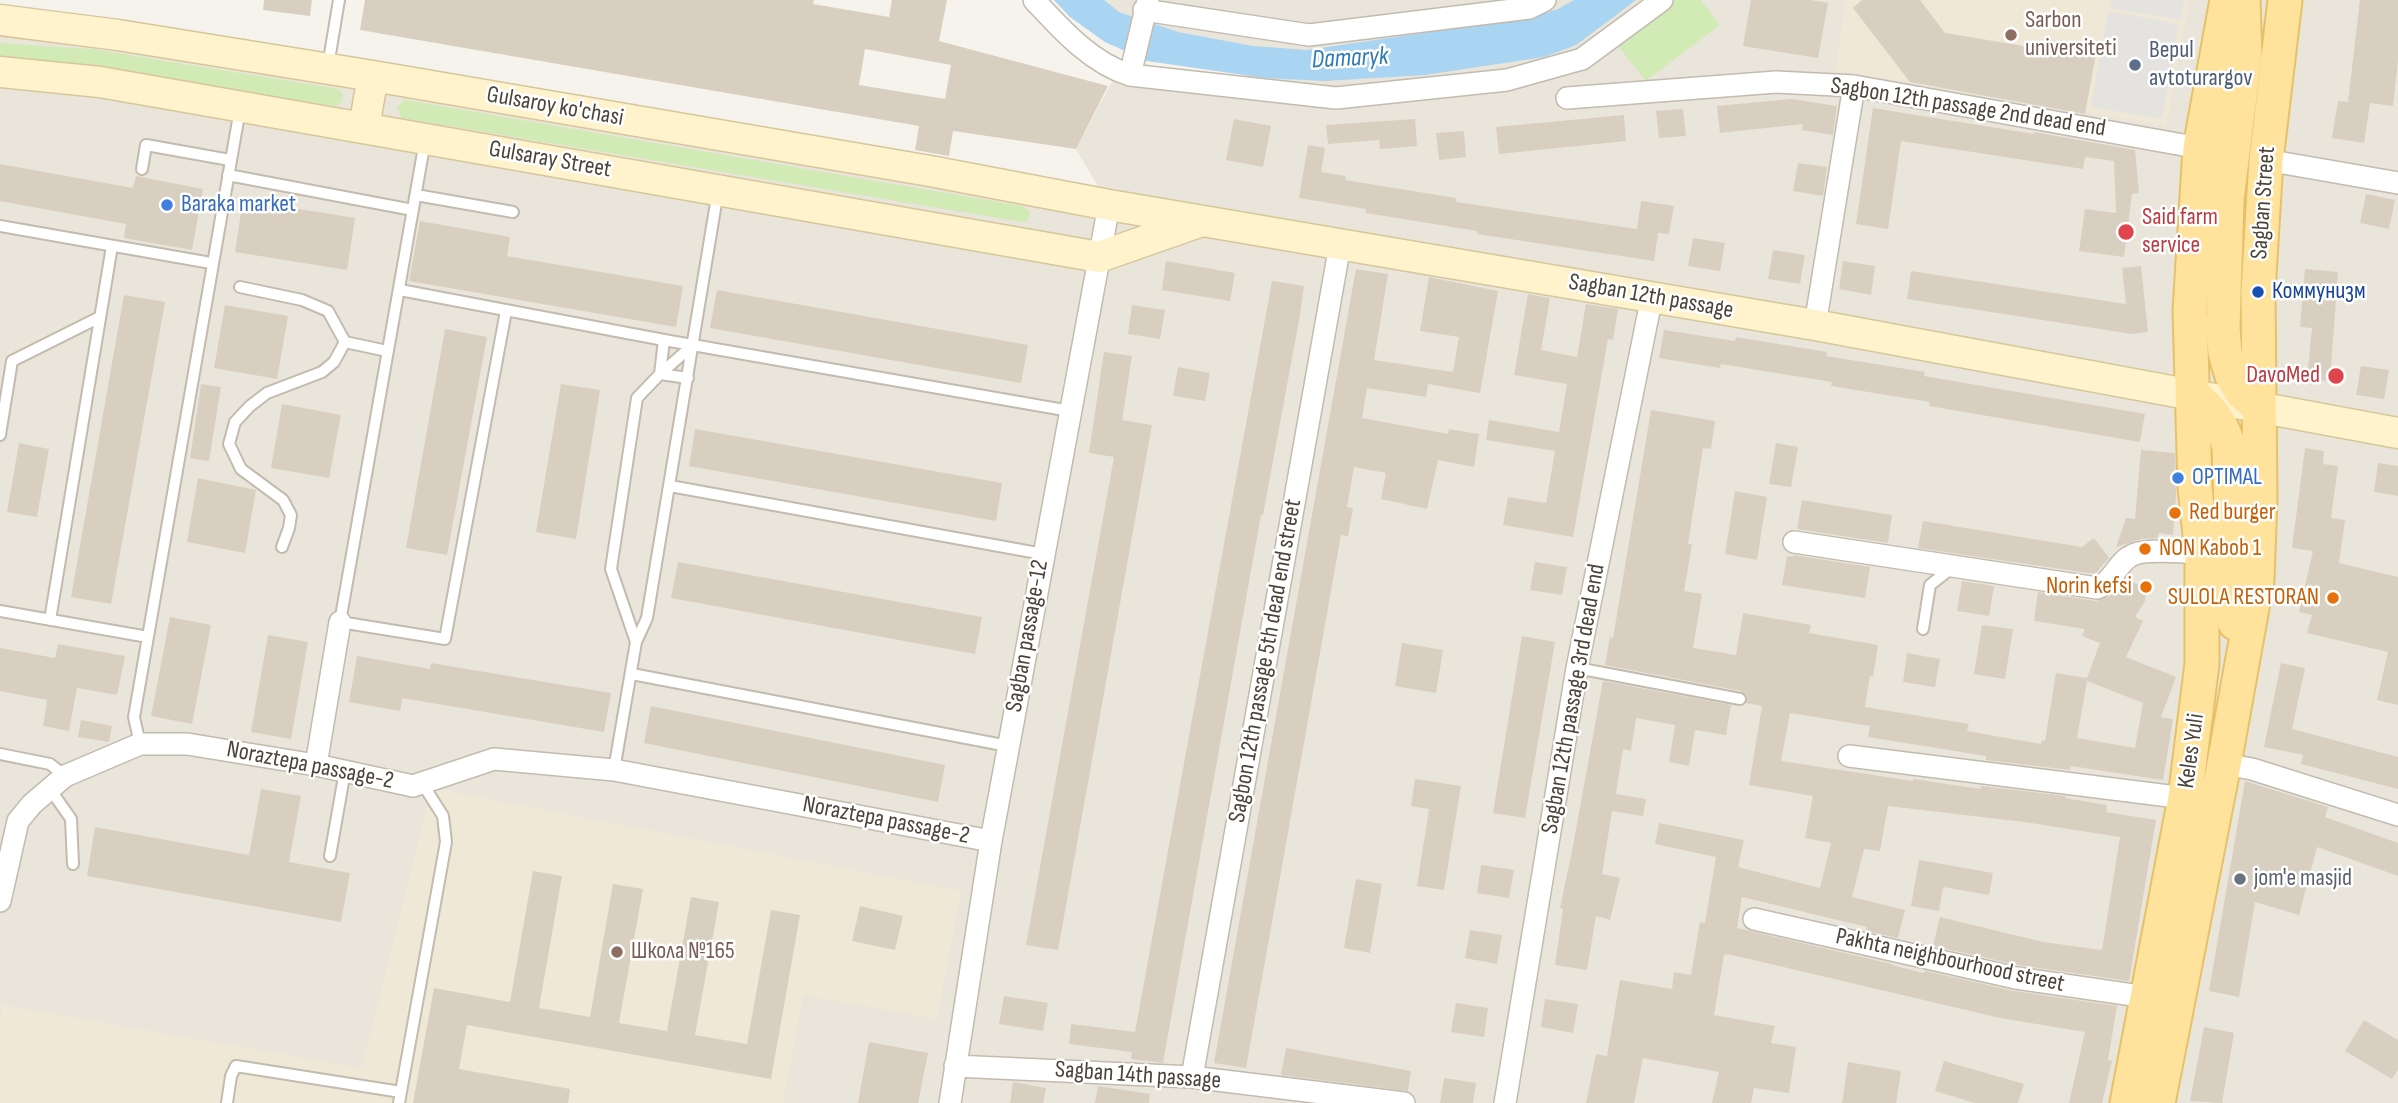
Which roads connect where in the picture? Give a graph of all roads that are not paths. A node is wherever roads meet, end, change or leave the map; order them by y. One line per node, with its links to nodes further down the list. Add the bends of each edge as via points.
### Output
1 (340, 0): 10 (lane)
2 (1034, 0): 12 (street, via 1093,56)
3 (1545, 0): 8 (street, via 1529,8 1309,35)
4 (1662, 0): 12 (street, via 1582,59 1507,80 1336,98)
5 (2227, 0): 19 (main road)
6 (2243, 0): 49 (main road, via 2245,56 2227,199 2222,328 2232,376 2241,392)
7 (2285, 0): 21 (main road, Sagban Street)
8 (1143, 4): 12 (street)
9 (0, 20): 10 (main road, Gulsaroy ko'chasi)
10 (327, 69): 13 (main road, Gulsaroy ko'chasi)
11 (0, 72): 16 (main road, Gulsaray Street, via 100,82)
12 (1130, 75)
13 (373, 76): 17 (main road); 27 (main road, Gulsaroy ko'chasi)
14 (1854, 86): 15 (street, Sagbon 12th passage 2nd dead end, via 1776,82); 19 (street, Sagbon 12th passage 2nd dead end); 41 (street)
15 (1567, 98)
16 (240, 106): 17 (main road, Gulsaray Street); 20 (lane)
17 (364, 127): 18 (main road, Gulsaray Street)
18 (425, 138): 25 (main road, Gulsaray Street); 26 (lane)
19 (2200, 148): 48 (main road, via 2190,311)
20 (230, 160): 22 (lane, via 146,145); 23 (lane)
21 (2266, 160): 24 (street); 49 (main road, Sagban Street, via 2258,292)
22 (142, 169)
23 (228, 175): 28 (lane); 35 (lane)
24 (2398, 183)
25 (718, 189): 34 (main road, Gulsaray Street); 44 (lane)
26 (415, 195): 28 (lane); 29 (lane)
27 (1109, 205): 30 (main road, Sagban 12th passage); 34 (street, Sagban passage-12)
28 (413, 210): 37 (lane)
29 (513, 212)
30 (1201, 221): 33 (main road, Sagban 12th passage); 34 (main road)
31 (0, 226): 32 (lane)
32 (112, 246): 35 (lane); 40 (lane)
33 (1340, 246): 38 (main road, Sagban 12th passage); 88 (street, Sagbon 12th passage 5th dead end street)
34 (1099, 257): 50 (street, Sagban passage-12)
35 (211, 263): 63 (lane)
36 (240, 287): 43 (lane, via 302,300 328,311)
37 (400, 290): 39 (lane); 45 (lane)
38 (1652, 296): 41 (main road, Sagban 12th passage); 65 (street, Sagban 12th passage 3rd dead end)
39 (506, 311): 42 (lane); 61 (lane, via 445,639)
40 (100, 317): 52 (lane, via 12,361); 60 (lane)
41 (1815, 325): 48 (main road, Sagban 12th passage)
42 (664, 340): 44 (lane); 46 (lane)
43 (345, 342): 45 (lane); 55 (lane, via 322,372 267,393 235,422 229,444 241,469 283,500 291,515)
44 (694, 345): 46 (lane); 47 (lane); 50 (lane)
45 (387, 351): 61 (lane)
46 (660, 374): 47 (lane); 64 (lane, via 637,398 611,569)
47 (688, 378): 53 (lane)
48 (2192, 394): 49 (main road, Sagban 12th passage); 56 (main road, Keles Yuli); 67 (main road, via 2220,422 2231,456)
49 (2259, 407): 51 (main road, Sagban 12th passage); 67 (main road, Keles Yuli, via 2257,580)
50 (1070, 411): 57 (street, Sagban passage-12)
51 (2398, 433)
52 (0, 435)
53 (670, 486): 57 (lane); 64 (lane, via 647,618)
54 (1794, 542): 58 (street)
55 (282, 547)
56 (2202, 553): 58 (street, via 2139,552 2097,588); 79 (main road, Keles Yuli, via 2202,664)
57 (1043, 554): 70 (street, Sagban passage-12)
58 (1953, 567): 62 (lane, via 1930,585)
59 (0, 611): 60 (lane)
60 (50, 620): 63 (lane)
61 (340, 622): 74 (street)
62 (1923, 629)
63 (148, 637): 69 (lane, via 134,718)
64 (636, 642): 66 (lane)
65 (1577, 668): 68 (lane); 94 (street, Sagban 12th passage 3rd dead end)
66 (632, 674): 70 (lane); 75 (lane)
67 (2238, 688): 73 (main road, Keles Yuli)
68 (1740, 699)
69 (140, 744): 74 (street, Noraztepa passage-2, via 187,744); 77 (street, Noraztepa passage-2)
70 (1009, 746): 81 (street, Sagban passage-12)
71 (0, 754): 77 (lane, via 50,764)
72 (1849, 756): 79 (street)
73 (2224, 764): 80 (street); 96 (main road, Keles Yuli)
74 (316, 765): 76 (street, Noraztepa passage-2)
75 (614, 770): 78 (street, Noraztepa passage-2, via 494,759); 81 (street, Noraztepa passage-2)
76 (345, 771): 78 (street, Noraztepa passage-2, via 413,786); 82 (lane)
77 (57, 783): 83 (lane, via 71,819); 84 (street, Noraztepa passage-2, via 18,821)
78 (422, 783): 90 (lane, via 443,816 446,842)
79 (2185, 798): 86 (main road, Keles Yuli)
80 (2398, 815)
81 (991, 841): 87 (street, Sagban passage-12)
82 (330, 856)
83 (73, 864)
84 (0, 901)
85 (1754, 919): 86 (street, Pakhta neighbourhood street, via 2016,978)
86 (2147, 997): 95 (main road, Keles Yuli)
87 (955, 1067): 88 (street, Sagban 14th passage); 92 (street, Sagban passage-12)
88 (1192, 1077): 89 (street, Sagban 14th passage)
89 (1251, 1093): 93 (street, Sagban 14th passage)
90 (400, 1098): 91 (lane, via 236,1066)
91 (227, 1103)
92 (950, 1103)
93 (1404, 1103)
94 (1505, 1103)
95 (2127, 1103)
96 (2158, 1103)

